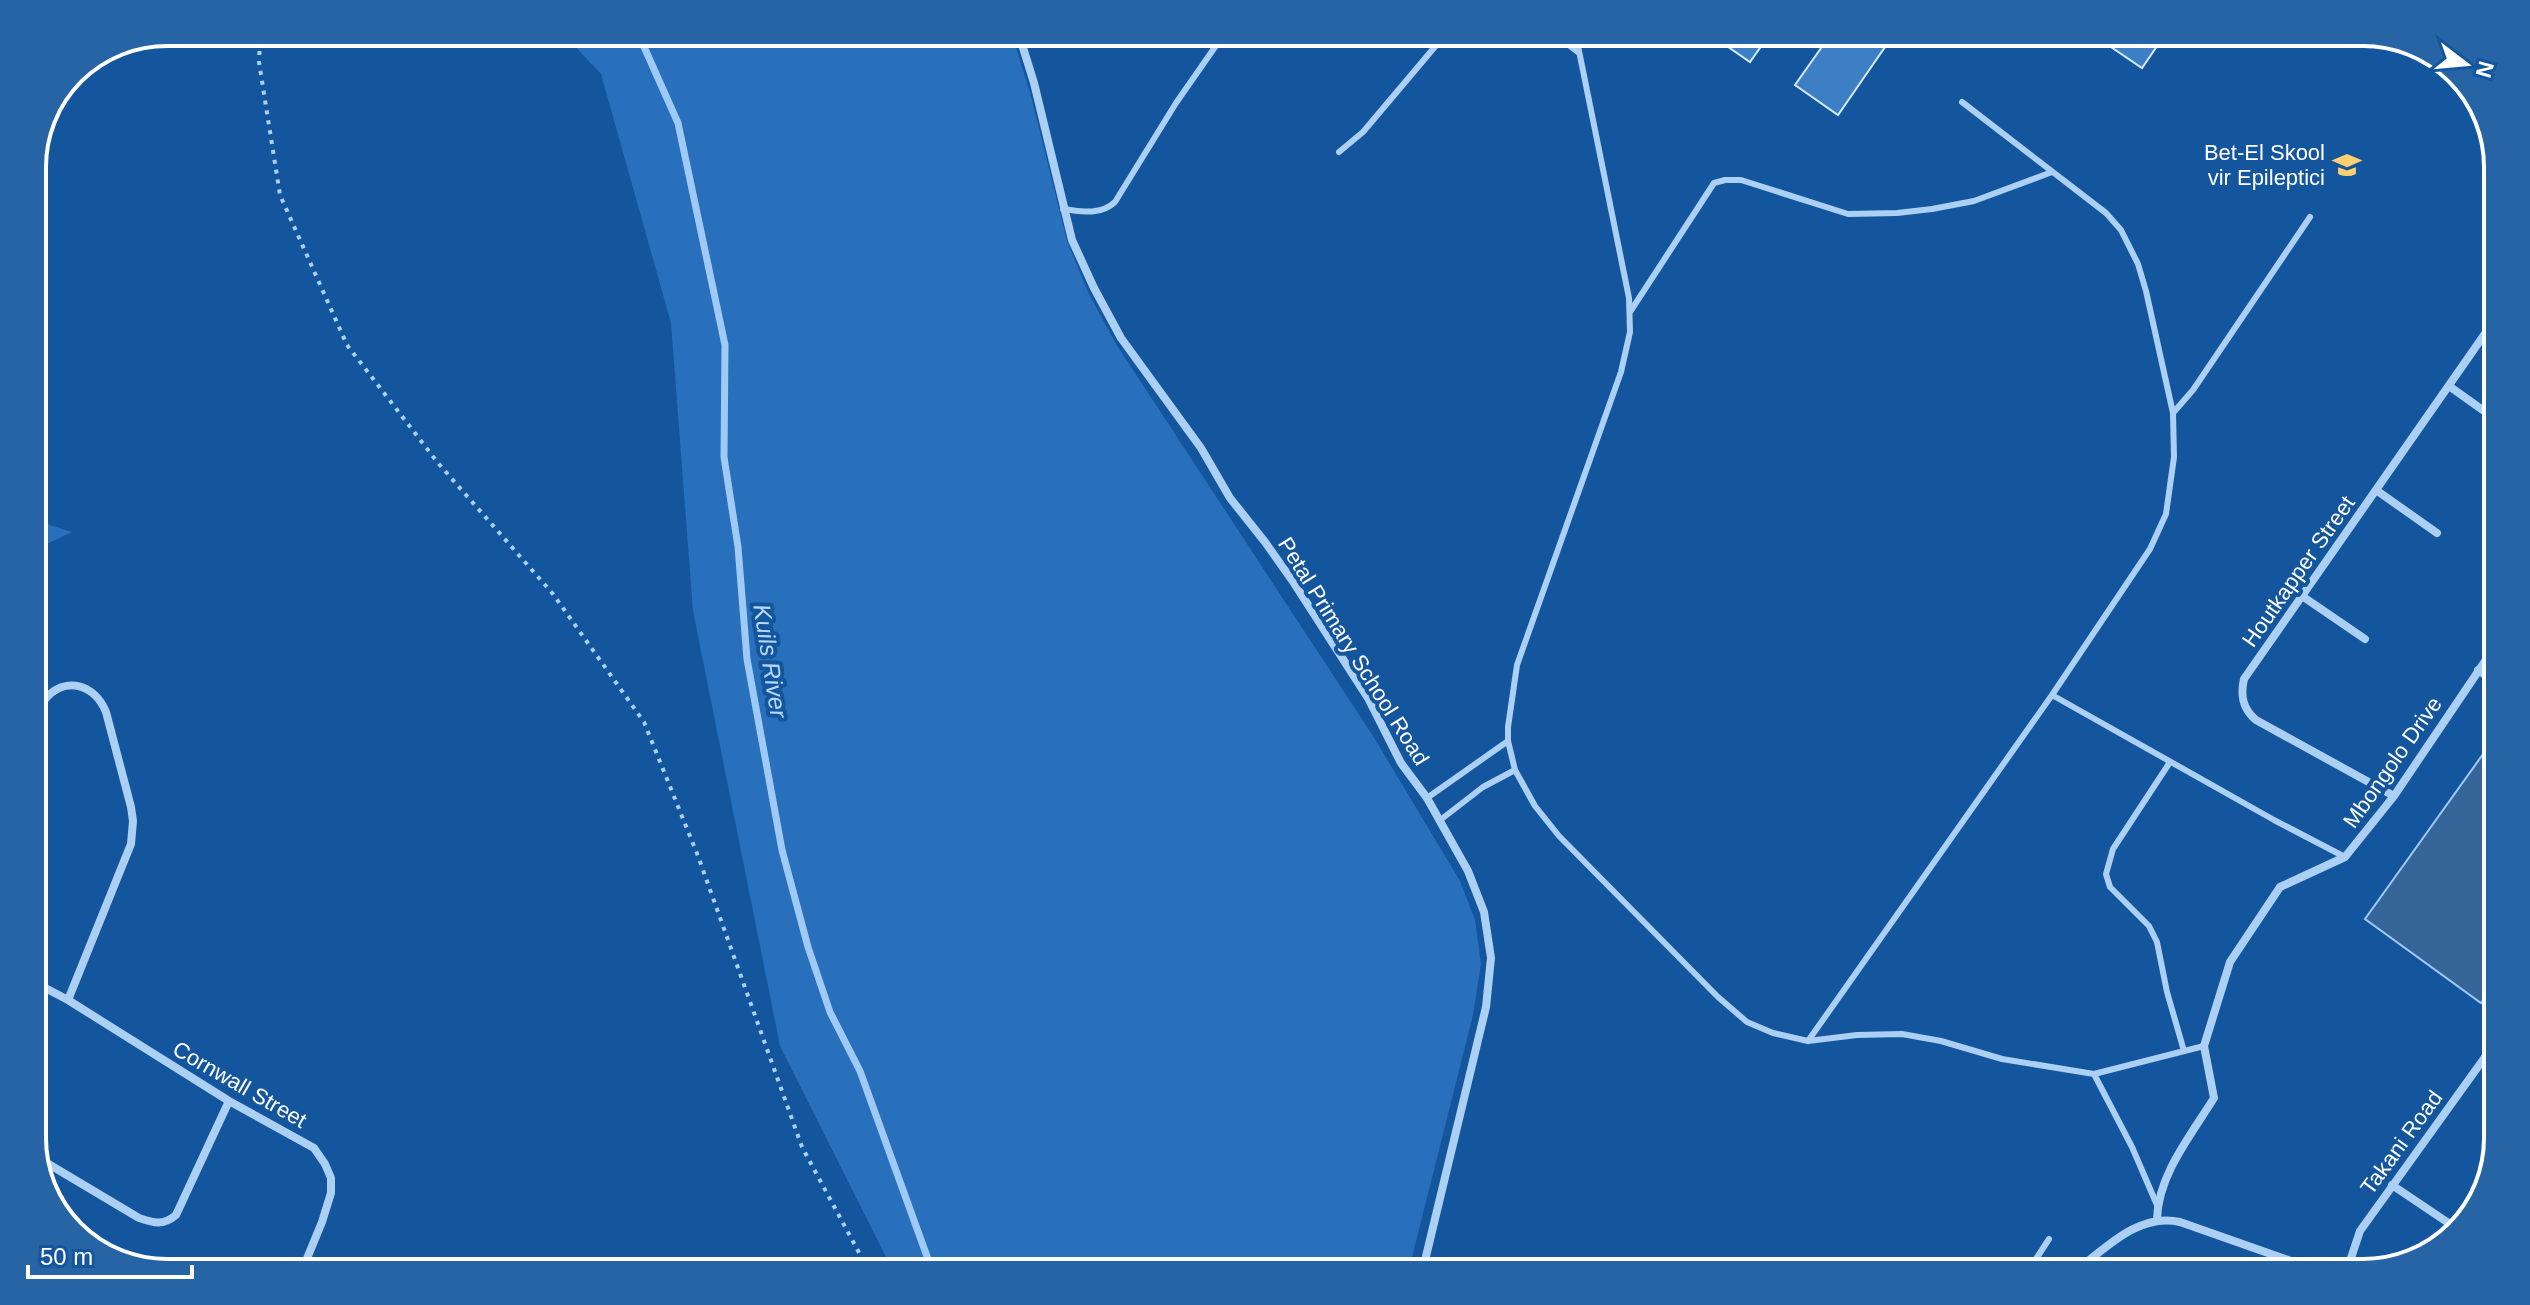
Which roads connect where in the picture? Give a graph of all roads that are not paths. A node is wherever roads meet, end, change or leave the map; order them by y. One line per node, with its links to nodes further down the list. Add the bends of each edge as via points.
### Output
1 (1022, 46): 10 (street, Petal Primary School Road)
2 (1216, 46): 10 (lane, via 1115,202 1097,211)
3 (1436, 46): 8 (lane, via 1363,132)
4 (1570, 46): 6 (lane)
5 (1578, 46): 6 (lane)
6 (1579, 53): 12 (lane)
7 (1962, 102): 9 (lane)
8 (1339, 152)
9 (2052, 172): 12 (lane, via 1974,201 1897,213 1848,214 1751,183 1714,183); 16 (lane, via 2106,213 2129,245 2146,291)
10 (1063, 209): 30 (street, Petal Primary School Road, via 1072,240 1121,338 1294,583)
11 (2310, 217): 16 (lane)
12 (1630, 312): 26 (lane, via 1621,372 1517,665)
13 (2484, 337): 14 (street, Houtkapper Street)
14 (2449, 386): 15 (street); 17 (street, Houtkapper Street)
15 (2484, 411)
16 (2173, 413): 24 (lane, via 2174,457 2166,514 2150,549)
17 (2376, 490): 18 (street); 19 (street, Houtkapper Street)
18 (2437, 533)
19 (2302, 596): 20 (street); 29 (street, Houtkapper Street, via 2244,679 2246,709 2256,720)
20 (2365, 639)
21 (2484, 662): 22 (street, Mbongolo Drive)
22 (2478, 670): 23 (street); 29 (street, Mbongolo Drive)
23 (2484, 674)
24 (2052, 695): 27 (lane); 35 (lane)
25 (46, 698): 34 (street, via 73,685 101,699 133,821 131,844)
26 (1508, 741): 28 (lane); 30 (lane)
27 (2170, 762): 32 (lane); 37 (lane, via 2113,849 2106,874 2110,887 2149,926 2157,942)
28 (1515, 770): 31 (lane); 35 (lane, via 1559,836 1718,997 1747,1022)
29 (2394, 796): 32 (street, Mbongolo Drive)
30 (1427, 798): 31 (street, Petal Primary School Road)
31 (1439, 821): 48 (street, Petal Primary School Road, via 1477,891 1491,958 1481,1032)
32 (2345, 857): 36 (street, Mbongolo Drive, via 2280,887 2230,962)
33 (46, 988): 34 (street, Cornwall Street)
34 (68, 1000): 40 (street, Cornwall Street)
35 (1808, 1041): 39 (lane, via 1902,1034 2002,1059)
36 (2204, 1046): 37 (lane); 43 (street, Mbongolo Drive, via 2214,1098 2173,1163)
37 (2184, 1051): 39 (lane)
38 (2484, 1058): 42 (street, Takani Road)
39 (2094, 1074): 43 (lane)
40 (229, 1101): 41 (street, via 168,1222 139,1218); 47 (street, Cornwall Street, via 314,1148 325,1164 331,1193)
41 (49, 1164)
42 (2392, 1185): 45 (street); 52 (street, Takani Road, via 2360,1231)
43 (2157, 1205): 44 (street, Mbongolo Drive)
44 (2157, 1219): 50 (street, via 2132,1229); 51 (street)
45 (2448, 1223)
46 (2049, 1239): 49 (lane)
47 (306, 1259)
48 (1425, 1259)
49 (2036, 1259)
50 (2092, 1259)
51 (2285, 1259)
52 (2351, 1259)

